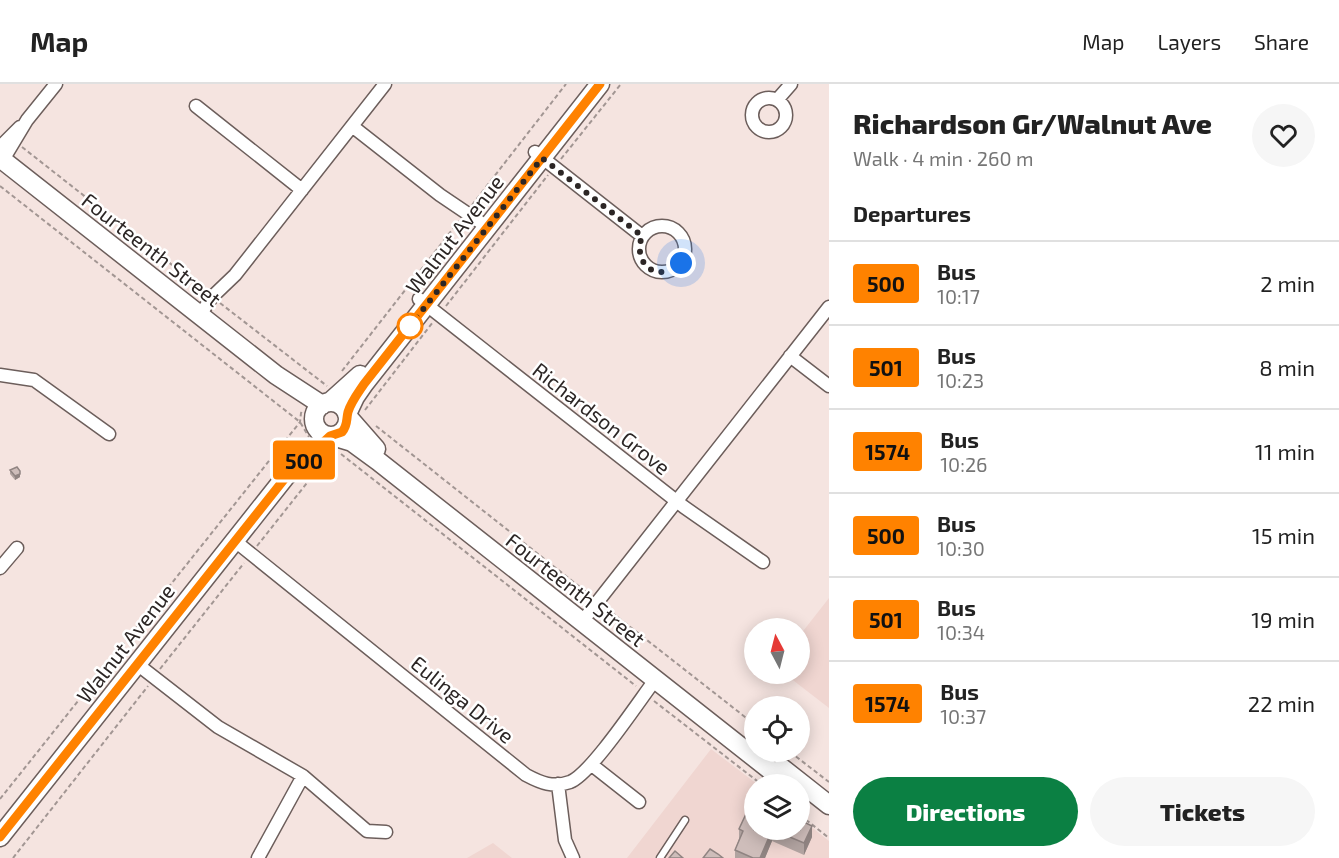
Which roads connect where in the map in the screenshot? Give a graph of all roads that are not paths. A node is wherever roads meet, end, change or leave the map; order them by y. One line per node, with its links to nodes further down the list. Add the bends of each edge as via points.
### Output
1 (56, 84): 8 (street)
2 (385, 84): 9 (street)
3 (589, 84): 11 (street, Walnut Avenue)
4 (600, 84): 11 (street, Walnut Avenue)
5 (790, 84): 6 (street)
6 (777, 100)
7 (196, 106): 12 (street)
8 (27, 120): 10 (street); 10 (street, via 15,142)
9 (352, 126): 12 (street); 13 (street)
10 (1, 155): 17 (street, Fourteenth Street)
11 (544, 159): 13 (street, Walnut Avenue); 14 (street)
12 (302, 190): 17 (street)
13 (474, 222): 15 (street, Walnut Avenue)
14 (642, 236)
15 (428, 306): 21 (street, Walnut Avenue); 22 (street, Walnut Avenue, via 355,397); 24 (street, Richardson Grove)
16 (829, 307): 18 (street)
17 (202, 318): 21 (street, Fourteenth Street, via 276,375)
18 (790, 356): 20 (street); 24 (street)
19 (0, 375): 23 (street, via 34,380)
20 (829, 386)
21 (320, 420): 22 (street, Walnut Avenue, via 342,432); 22 (street, Fourteenth Street, via 341,405); 25 (street, Walnut Avenue, via 286,477); 31 (street, Fourteenth Street, via 378,461)
22 (354, 420): 29 (street, Fourteenth Street, via 376,448)
23 (109, 434)
24 (676, 501): 27 (street, Richardson Grove); 29 (street)
25 (235, 541): 30 (street, Walnut Avenue); 37 (street, Eulinga Drive, via 526,775 544,785)
26 (17, 548): 28 (street)
27 (763, 562)
28 (0, 568)
29 (593, 608): 32 (street, Fourteenth Street)
30 (137, 664): 36 (street, via 218,727); 44 (street, Walnut Avenue)
31 (650, 687): 34 (street); 35 (street, Fourteenth Street)
32 (744, 737)
33 (775, 762): 40 (street)
34 (592, 765): 37 (street, via 572,781); 39 (street)
35 (774, 774)
36 (303, 776): 43 (street, via 367,831); 45 (street)
37 (558, 784): 46 (street, via 565,840)
38 (810, 801): 41 (street)
39 (639, 802)
40 (829, 804)
41 (829, 817)
42 (685, 820): 47 (lane)
43 (386, 832)
44 (0, 837)
45 (258, 858)
46 (573, 858)
47 (660, 858)

